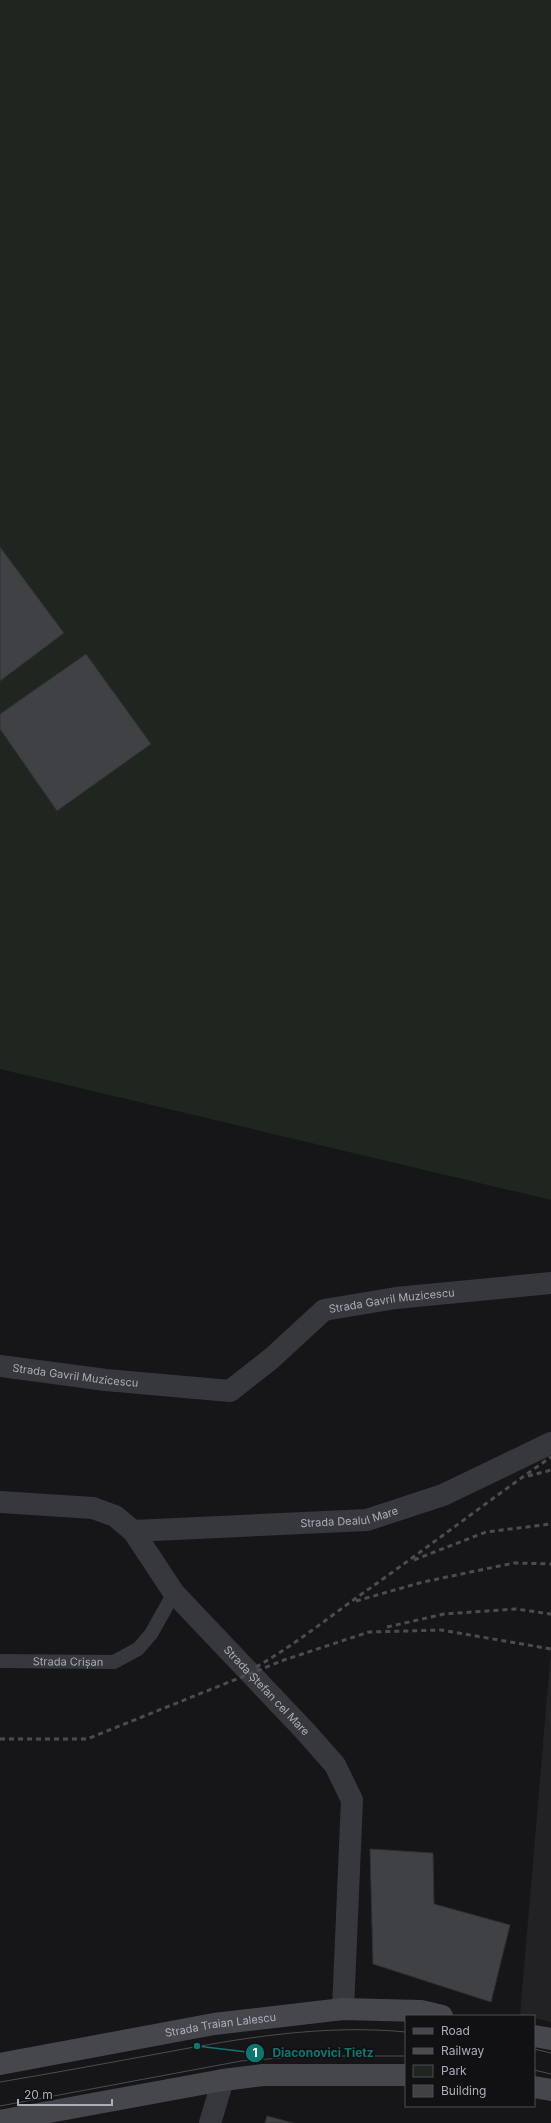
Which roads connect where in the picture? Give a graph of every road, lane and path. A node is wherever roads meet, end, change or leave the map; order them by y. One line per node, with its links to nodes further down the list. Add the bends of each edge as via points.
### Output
1 (551, 1283): 2 (street, Strada Gavril Muzicescu, via 396,1298 324,1310 272,1358 230,1391 106,1380)
2 (0, 1366)
3 (551, 1443): 5 (street, Strada Dealul Mare, via 443,1495 367,1520)
4 (0, 1502): 5 (street, Strada Ștefan cel Mare, via 93,1508 115,1516)
5 (133, 1531): 6 (street, Strada Ștefan cel Mare)
6 (174, 1593): 7 (lane, Strada Crișan, via 151,1634 138,1649 114,1662); 8 (street, Strada Ștefan cel Mare, via 335,1765 352,1800)
7 (0, 1661)
8 (343, 2009): 9 (main road, Strada Traian Lalescu, via 421,2011); 12 (main road, Strada Traian Lalescu, via 214,2024)
9 (438, 2015)
10 (535, 2036): 11 (main road)
11 (551, 2039)
12 (0, 2064)
13 (405, 2075): 14 (main road, via 263,2075)
14 (223, 2080): 17 (main road); 18 (street)
15 (535, 2087): 16 (main road)
16 (551, 2090)
17 (0, 2121)
18 (210, 2123)

